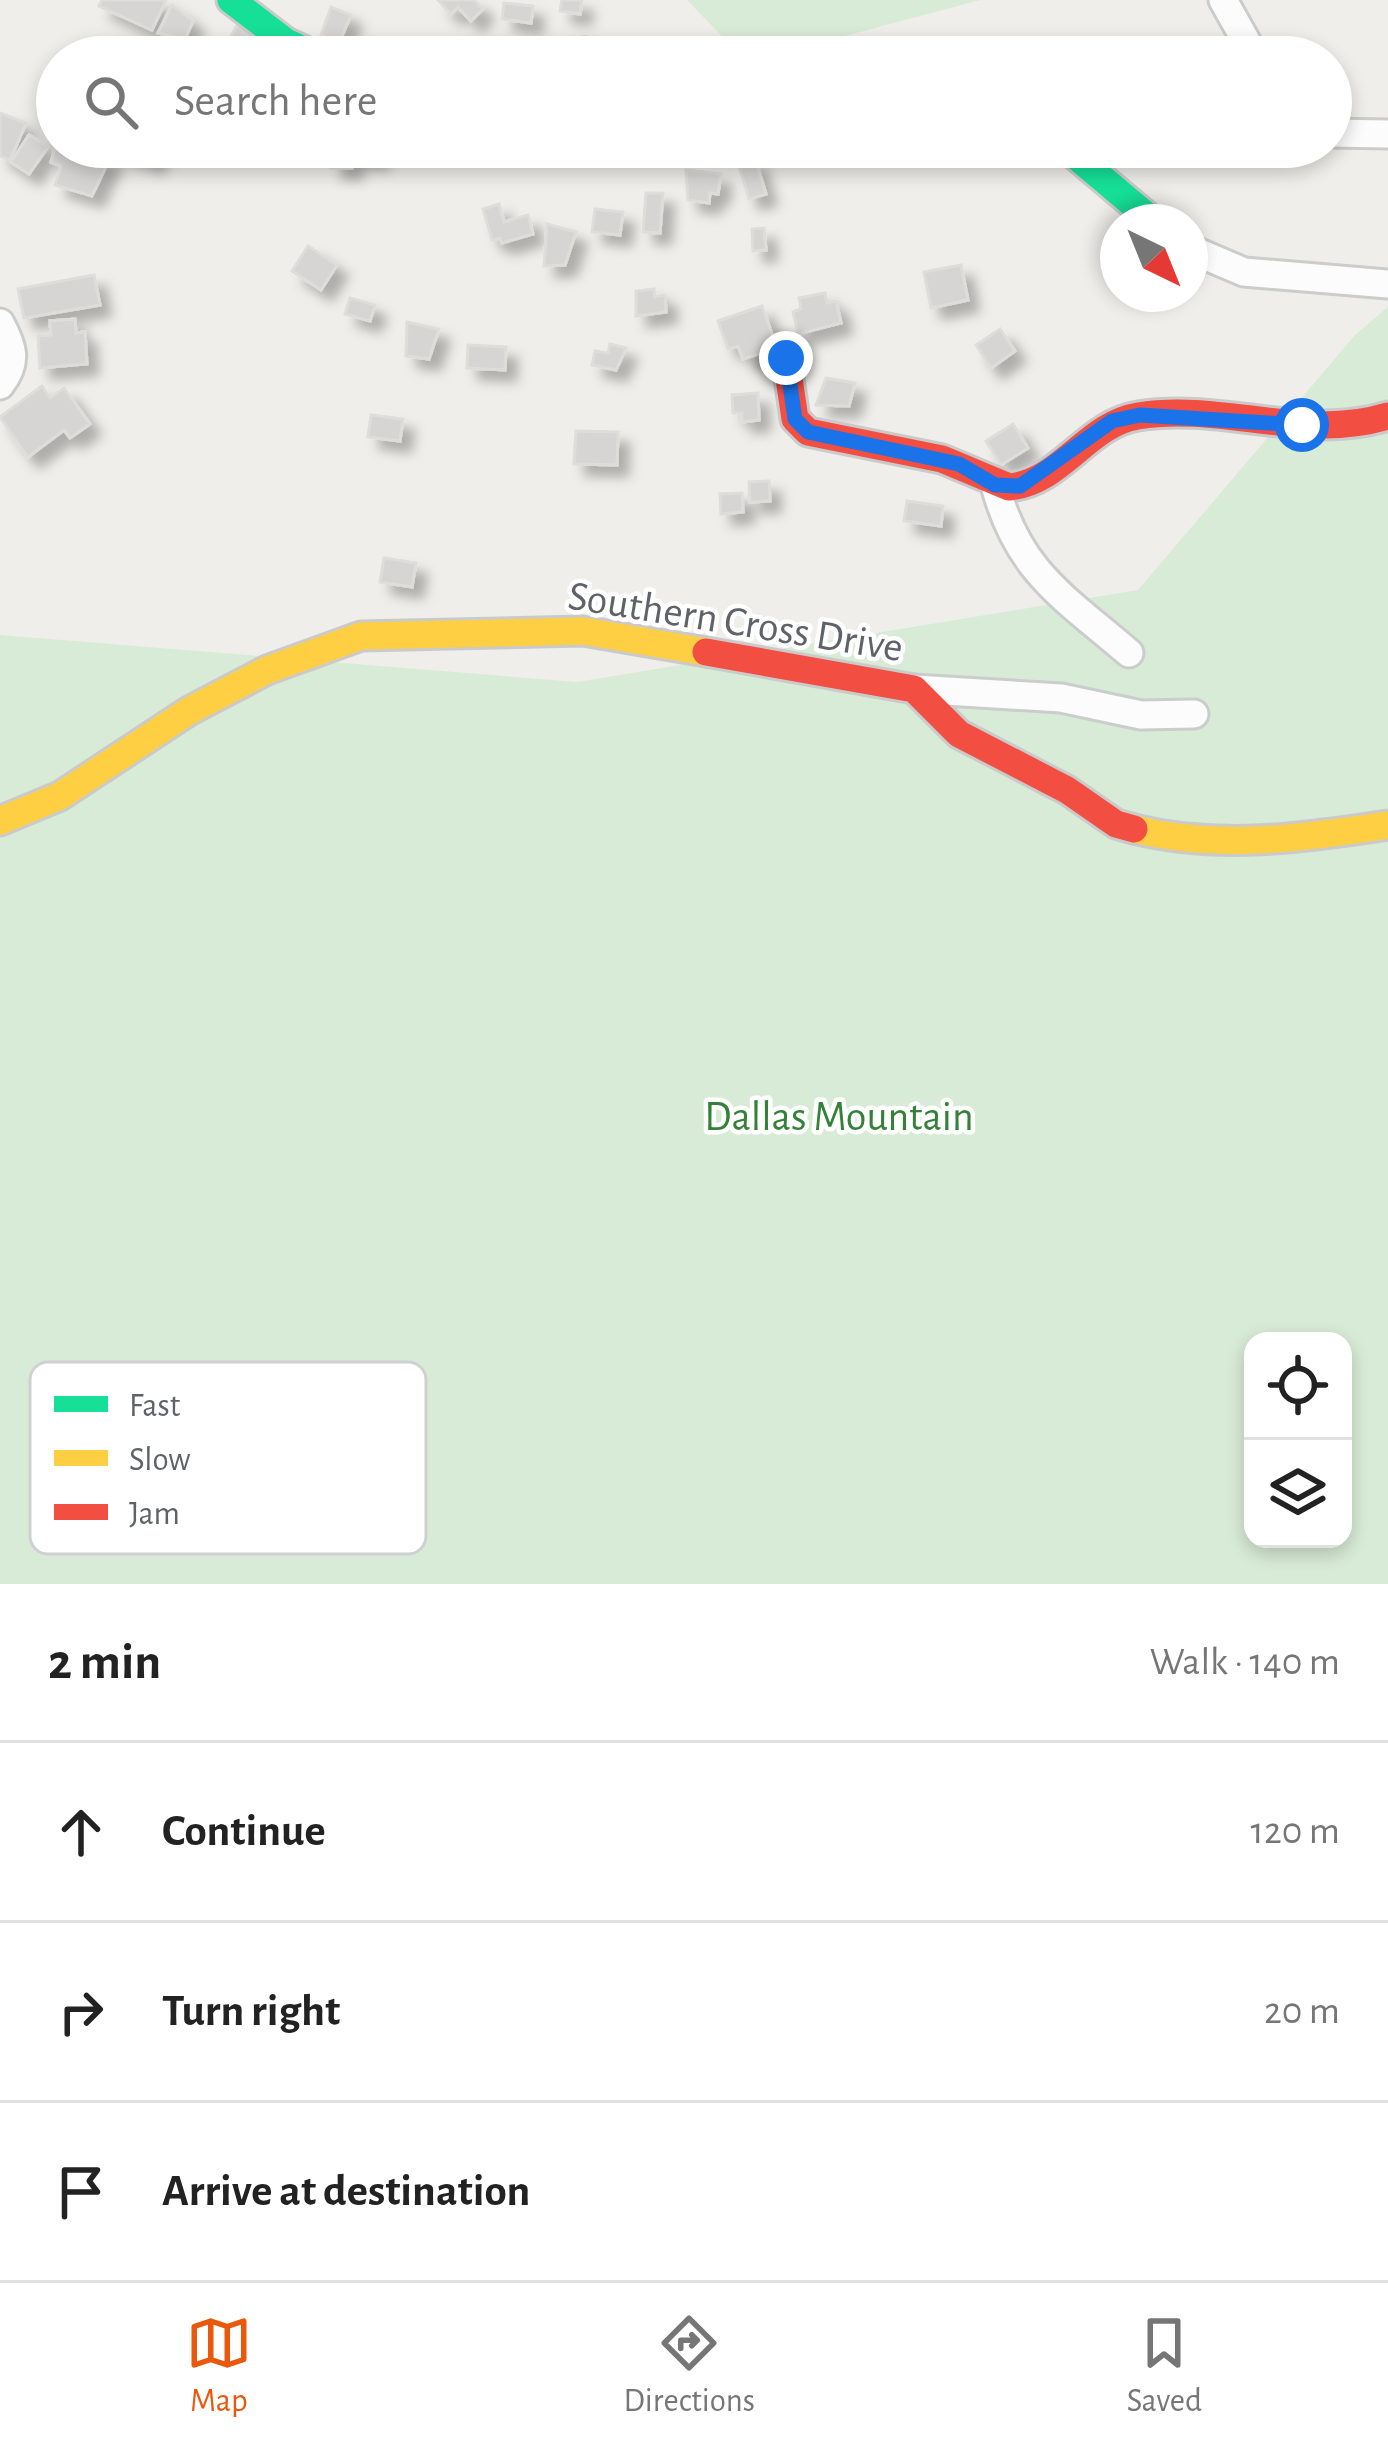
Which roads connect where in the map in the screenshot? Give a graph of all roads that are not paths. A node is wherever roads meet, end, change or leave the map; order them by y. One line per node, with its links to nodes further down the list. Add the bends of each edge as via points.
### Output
1 (231, 0): 3 (street)
2 (1223, 0): 4 (street)
3 (278, 36)
4 (1243, 36)
5 (1352, 133): 6 (street)
6 (1388, 134)
7 (1090, 168): 8 (street)
8 (1133, 204)
9 (1208, 257): 10 (street, via 1244,272)
10 (1388, 284)
11 (0, 323): 13 (street, via 13,366)
12 (786, 358): 15 (street, via 795,419 808,432 959,464)
13 (0, 385)
14 (1388, 416): 15 (street, via 1302,425 1140,415 1112,421 1020,486)
15 (995, 485): 16 (street, via 1015,546)
16 (1129, 652)
17 (914, 689): 18 (street); 19 (street, Southern Cross Drive, via 583,632 361,636 267,670 60,796); 20 (street, Southern Cross Drive, via 958,734 1116,824 1182,841 1306,838)
18 (1194, 714)
19 (0, 821)
20 (1388, 825)

